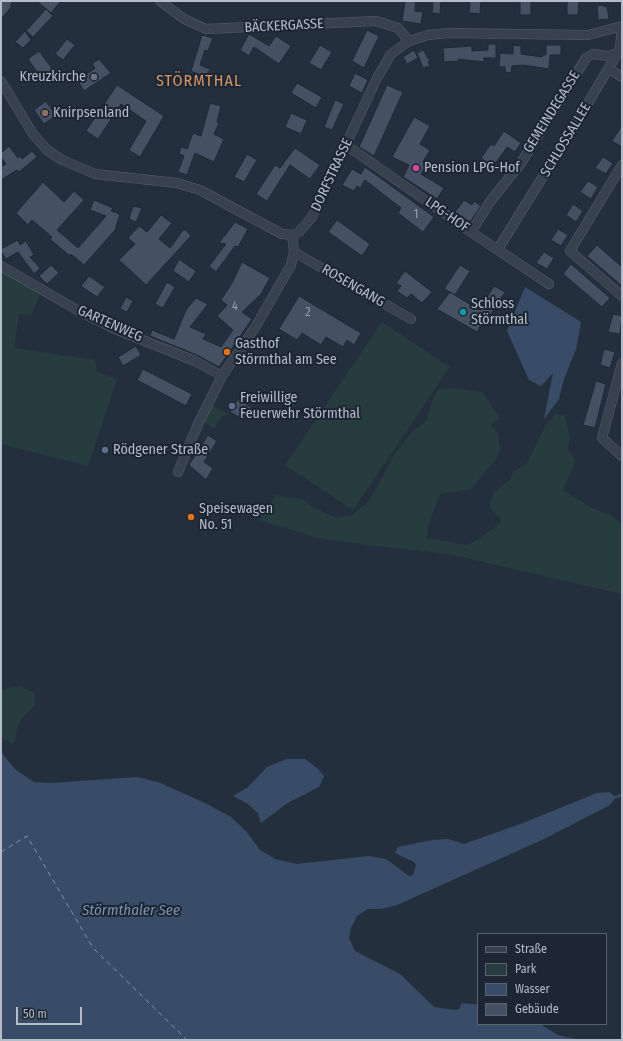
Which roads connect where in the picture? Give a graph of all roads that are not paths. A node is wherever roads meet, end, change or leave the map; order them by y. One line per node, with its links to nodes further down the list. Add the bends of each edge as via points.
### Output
1 (160, 1): 3 (street, BÄCKERGASSE, via 184,19 206,29 376,21 398,28)
2 (622, 26): 3 (street, DORFSTRASSE, via 588,35 448,33 428,35); 4 (street, SCHLOSSALLEE)
3 (409, 41): 8 (street, DORFSTRASSE, via 392,54 384,66)
4 (618, 53): 5 (street, SCHLOSSALLEE); 10 (street, GEMEINDEGASSE, via 608,56 593,54 586,58 521,163 492,199)
5 (608, 69): 6 (street); 12 (street, SCHLOSSALLEE)
6 (622, 77)
7 (1, 81): 11 (street, via 33,134 47,150 62,160 95,174 177,183 200,190 277,231)
8 (346, 145): 10 (street, LPG-HOF); 11 (street, DORFSTRASSE, via 312,217 299,232)
9 (622, 165): 16 (street, via 570,251)
10 (471, 232): 12 (street, LPG-HOF)
11 (292, 235): 13 (street)
12 (498, 249): 15 (street, LPG-HOF)
13 (294, 252): 17 (street, ROSENGANG); 19 (street, via 291,265 256,326)
14 (1, 266): 19 (street, GARTENWEG, via 115,329 195,361)
15 (549, 284)
16 (622, 296)
17 (411, 320)
18 (622, 364): 20 (street, via 602,438)
19 (222, 376): 21 (street)
20 (622, 456)
21 (178, 472)

